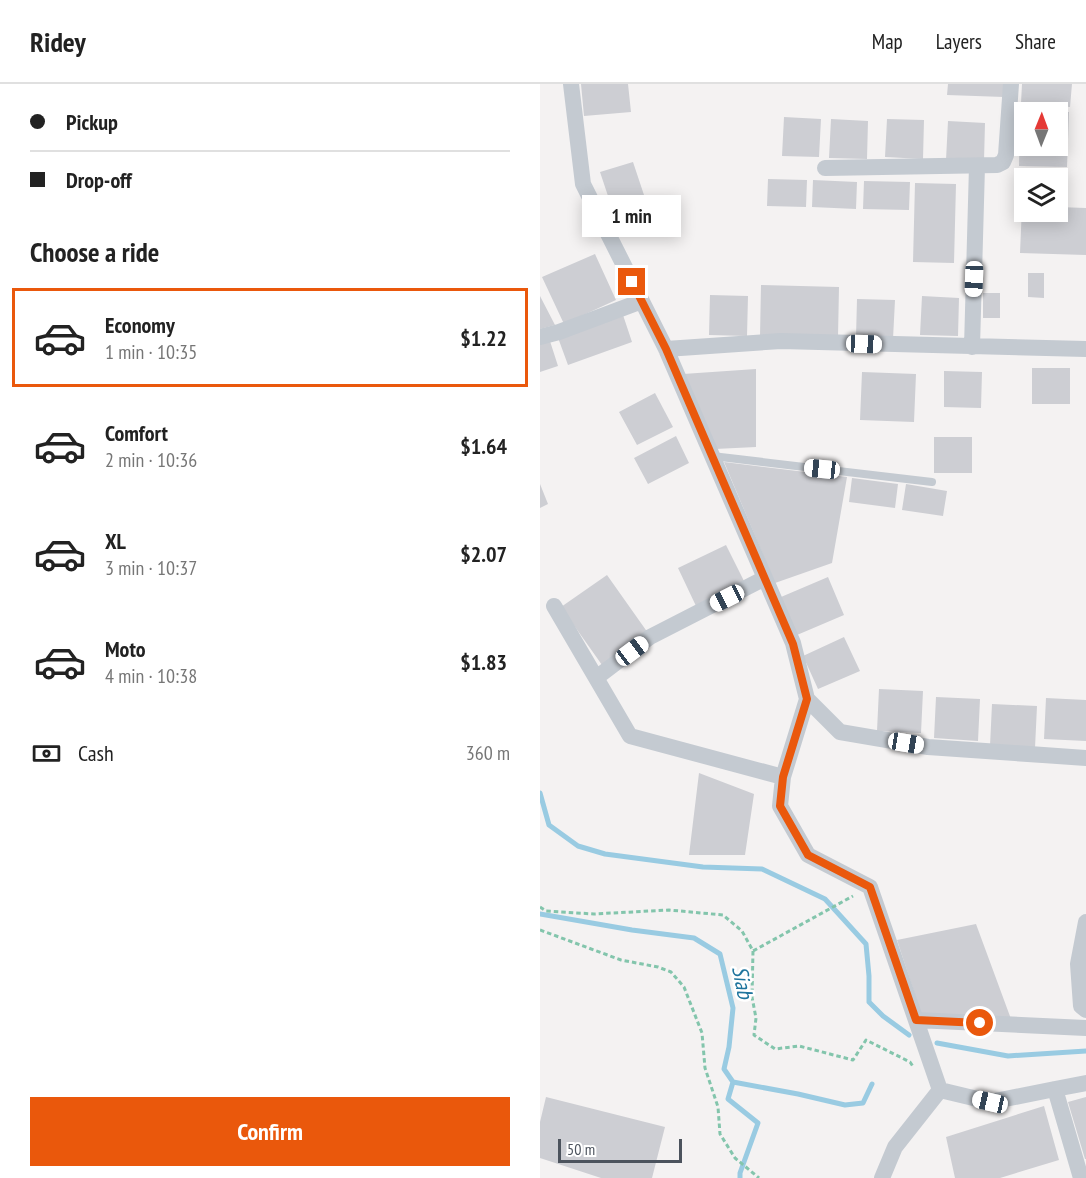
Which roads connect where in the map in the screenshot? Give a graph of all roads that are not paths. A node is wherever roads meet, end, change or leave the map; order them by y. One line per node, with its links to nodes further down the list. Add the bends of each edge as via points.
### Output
1 (571, 84): 5 (street, via 583,184)
2 (1011, 84): 3 (street, via 1006,155 1003,162)
3 (977, 166): 4 (street); 7 (street)
4 (825, 168)
5 (642, 301): 6 (street); 8 (street)
6 (540, 337)
7 (972, 347): 8 (street, via 781,341); 9 (street)
8 (666, 349): 10 (street)
9 (1086, 349)
10 (712, 456): 11 (lane); 12 (street)
11 (932, 482)
12 (765, 578): 14 (street, via 650,637); 15 (street, via 793,644)
13 (554, 606): 14 (street)
14 (596, 678): 17 (street, via 630,736)
15 (807, 699): 16 (street, via 840,732 928,747); 17 (street)
16 (1086, 759)
17 (783, 777): 20 (street, via 780,806 808,855 870,887)
18 (1086, 922): 19 (street, via 1078,964 1081,1006)
19 (1086, 1010)
20 (916, 1020): 21 (street); 24 (street)
21 (1086, 1028)
22 (1086, 1083): 23 (street)
23 (1055, 1089): 24 (street, via 990,1102); 26 (street)
24 (940, 1090): 25 (street, via 895,1147)
25 (882, 1178)
26 (1081, 1178)

